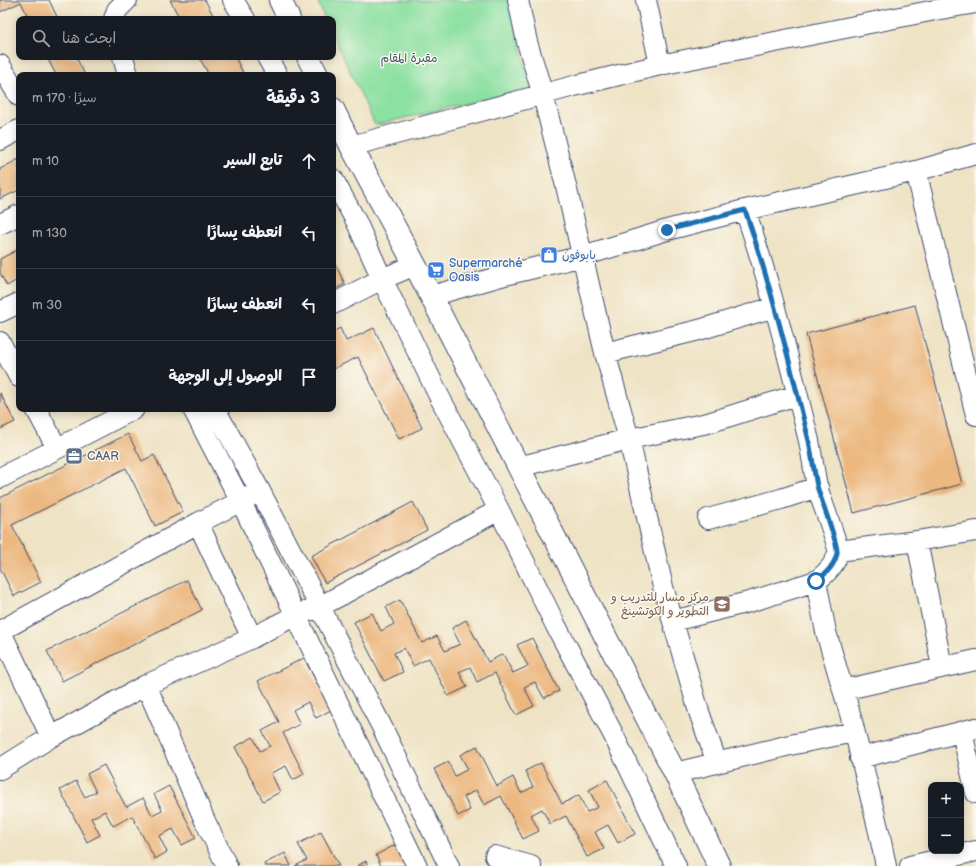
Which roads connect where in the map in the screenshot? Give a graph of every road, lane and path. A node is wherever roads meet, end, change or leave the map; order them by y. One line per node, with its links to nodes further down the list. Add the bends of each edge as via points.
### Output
1 (233, 0): 6 (street)
2 (280, 0): 7 (street)
3 (518, 0): 17 (street)
4 (646, 0): 12 (street)
5 (976, 3): 12 (street)
6 (243, 16)
7 (288, 16)
8 (123, 60): 13 (street)
9 (268, 60): 14 (street)
10 (310, 60): 15 (street)
11 (0, 65): 16 (street)
12 (660, 65): 17 (street)
13 (127, 72)
14 (275, 72)
15 (316, 72)
16 (16, 91)
17 (543, 95): 21 (street); 28 (street)
18 (336, 115): 21 (street)
19 (16, 132): 20 (street)
20 (0, 140)
21 (351, 146): 29 (street)
22 (976, 154): 23 (street)
23 (916, 171): 25 (street); 38 (street)
24 (336, 184): 30 (street, via 356,221)
25 (745, 210): 28 (street, via 667,230); 34 (street)
26 (16, 216): 27 (street)
27 (0, 224)
28 (583, 256): 31 (street); 37 (street)
29 (415, 265): 30 (street); 31 (street)
30 (382, 279): 32 (street); 53 (street, via 439,396)
31 (431, 296): 48 (street)
32 (336, 302)
33 (16, 304): 35 (street)
34 (774, 307): 37 (street, via 699,330); 40 (street)
35 (0, 312)
36 (0, 342): 39 (street)
37 (605, 353): 46 (street)
38 (969, 355): 45 (street)
39 (16, 371)
40 (797, 395): 46 (street, via 708,423); 50 (street)
41 (38, 412): 47 (street)
42 (128, 412): 47 (street)
43 (195, 412): 52 (street)
44 (217, 412): 51 (street)
45 (976, 415)
46 (628, 439): 48 (street); 62 (street)
47 (57, 448): 49 (street)
48 (518, 467): 75 (street)
49 (0, 478)
50 (818, 487): 54 (street); 58 (street)
51 (260, 491): 52 (street); 60 (street)
52 (241, 502): 55 (street); 61 (street)
53 (499, 510): 60 (street); 83 (street, via 612,732)
54 (708, 518)
55 (198, 523): 63 (street); 64 (street)
56 (976, 531): 57 (street)
57 (917, 541): 58 (street); 66 (street)
58 (838, 551): 59 (street, via 832,566)
59 (816, 581): 62 (street, via 749,602); 68 (street, via 826,632)
60 (319, 607): 61 (street); 81 (street, via 382,727)
61 (296, 615): 64 (street); 80 (street)
62 (673, 620): 73 (street, via 699,712)
63 (0, 631): 71 (street)
64 (252, 638): 67 (street)
65 (976, 660): 66 (street)
66 (942, 667): 68 (street)
67 (146, 685): 71 (street); 79 (street)
68 (843, 690): 70 (street)
69 (969, 730): 72 (street); 76 (street)
70 (854, 732): 72 (street); 73 (street)
71 (52, 737): 74 (street)
72 (860, 758): 85 (street)
73 (717, 763): 75 (street)
74 (0, 769)
75 (675, 773): 84 (street)
76 (976, 793)
77 (976, 851): 86 (street)
78 (495, 856): 82 (street)
79 (227, 866)
80 (418, 866)
81 (449, 866)
82 (531, 866)
83 (676, 866)
84 (719, 866)
85 (886, 866)
86 (910, 866)

